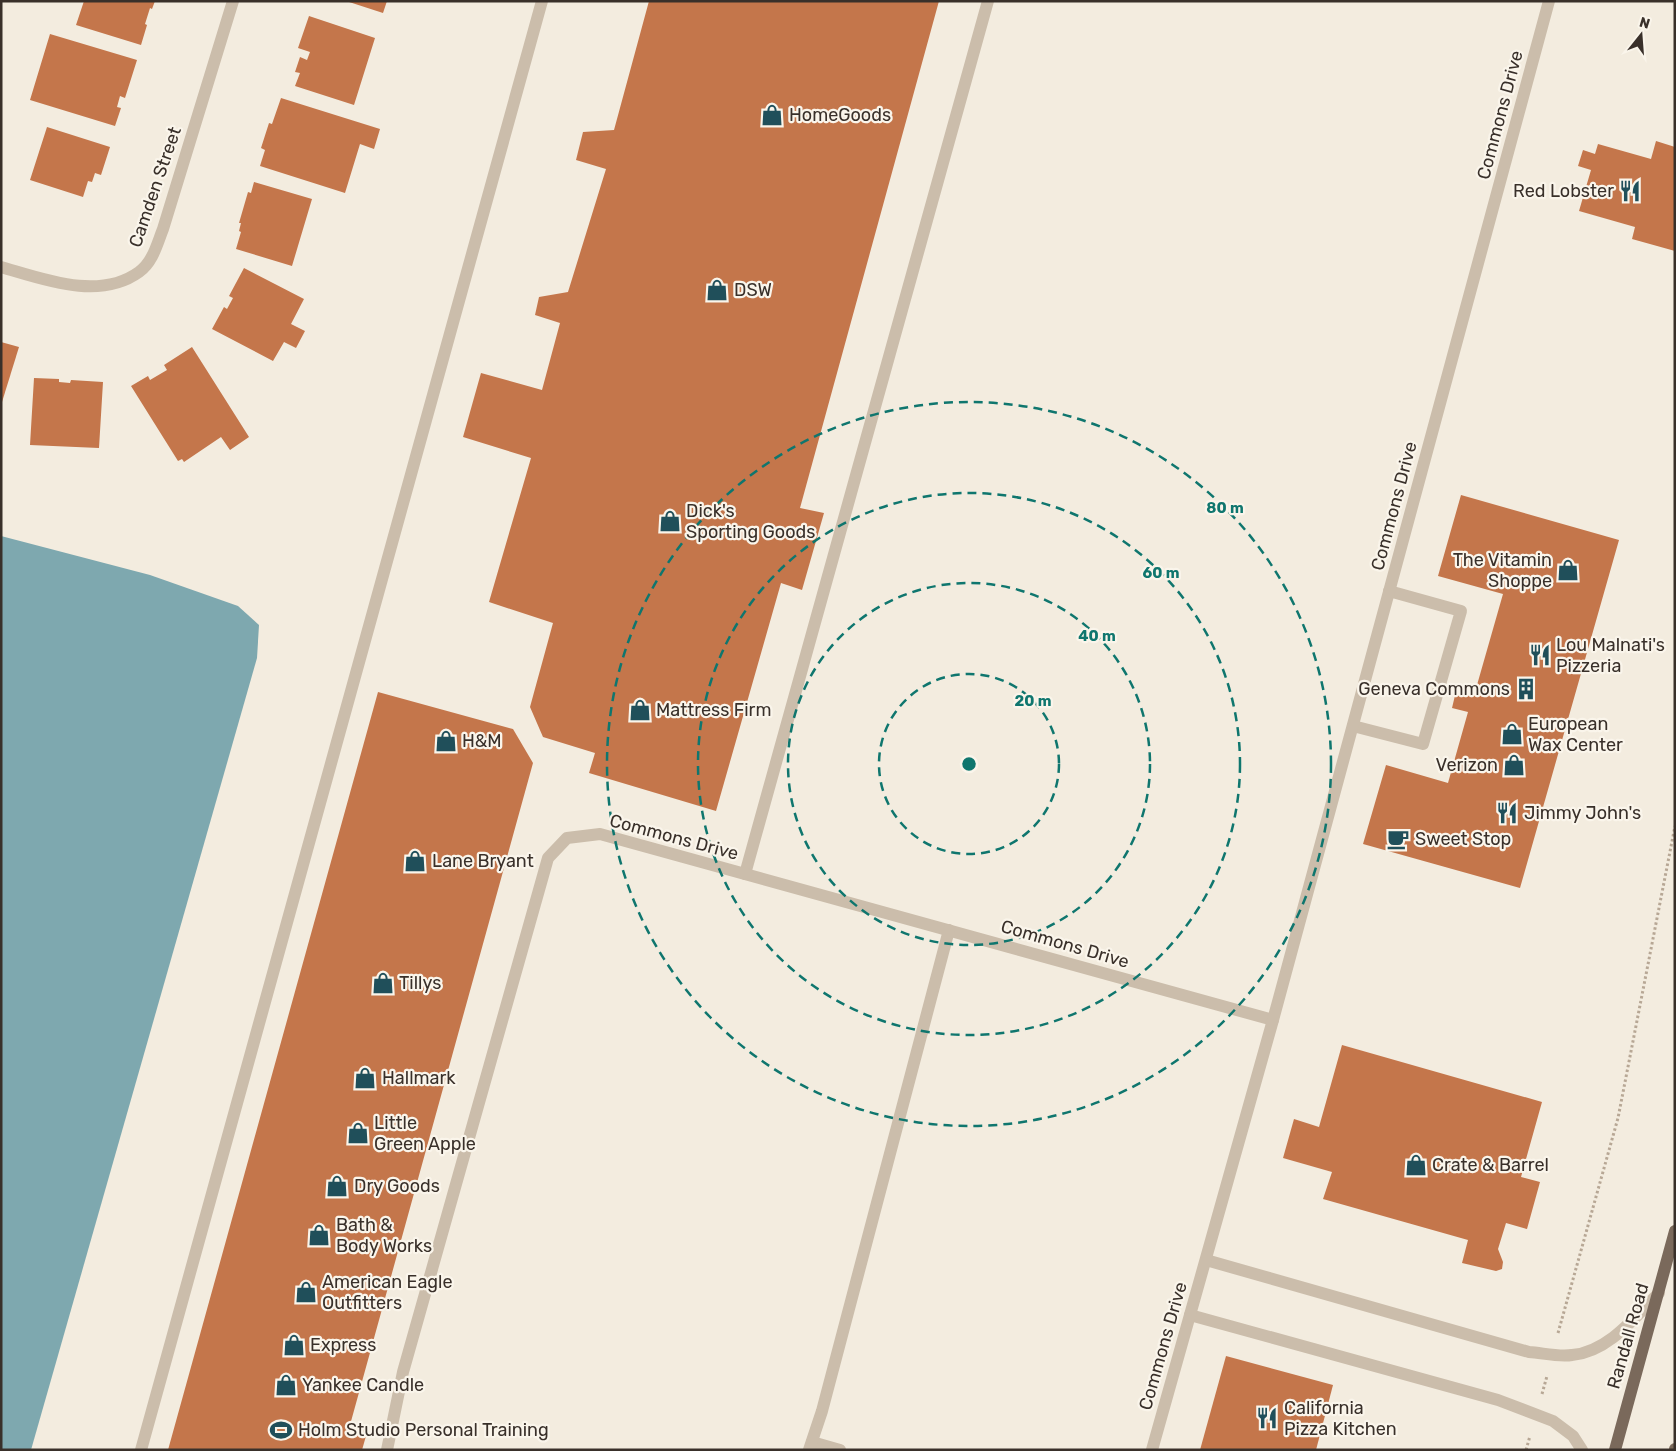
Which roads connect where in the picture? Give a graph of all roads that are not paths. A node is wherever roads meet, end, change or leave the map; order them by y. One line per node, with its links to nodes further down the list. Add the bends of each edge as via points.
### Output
1 (233, 1): 5 (street, Camden Street, via 153,256 140,272 122,281 99,286 54,283)
2 (542, 1): 16 (street)
3 (988, 1): 8 (street)
4 (1549, 1): 6 (street, Commons Drive)
5 (1, 266)
6 (1390, 591): 7 (street, Commons Drive); 7 (street, via 1461,611 1423,744)
7 (1353, 726): 10 (street, Commons Drive)
8 (745, 874): 9 (street, Commons Drive); 17 (street, Commons Drive, via 600,834 567,838 548,858 403,1372)
9 (949, 930): 10 (street, Commons Drive); 15 (street)
10 (1273, 1020): 12 (street, Commons Drive)
11 (1675, 1231): 13 (main road, Randall Road)
12 (1206, 1260): 13 (street, via 1529,1352 1571,1356 1593,1350 1624,1328); 14 (street, Commons Drive)
13 (1659, 1294): 21 (main road, Randall Road)
14 (1190, 1315): 19 (street, Commons Drive); 20 (street, via 1498,1400 1553,1421 1573,1436)
15 (810, 1446): 18 (street)
16 (141, 1450)
17 (387, 1450)
18 (840, 1450)
19 (1152, 1450)
20 (1582, 1450)
21 (1615, 1450)

